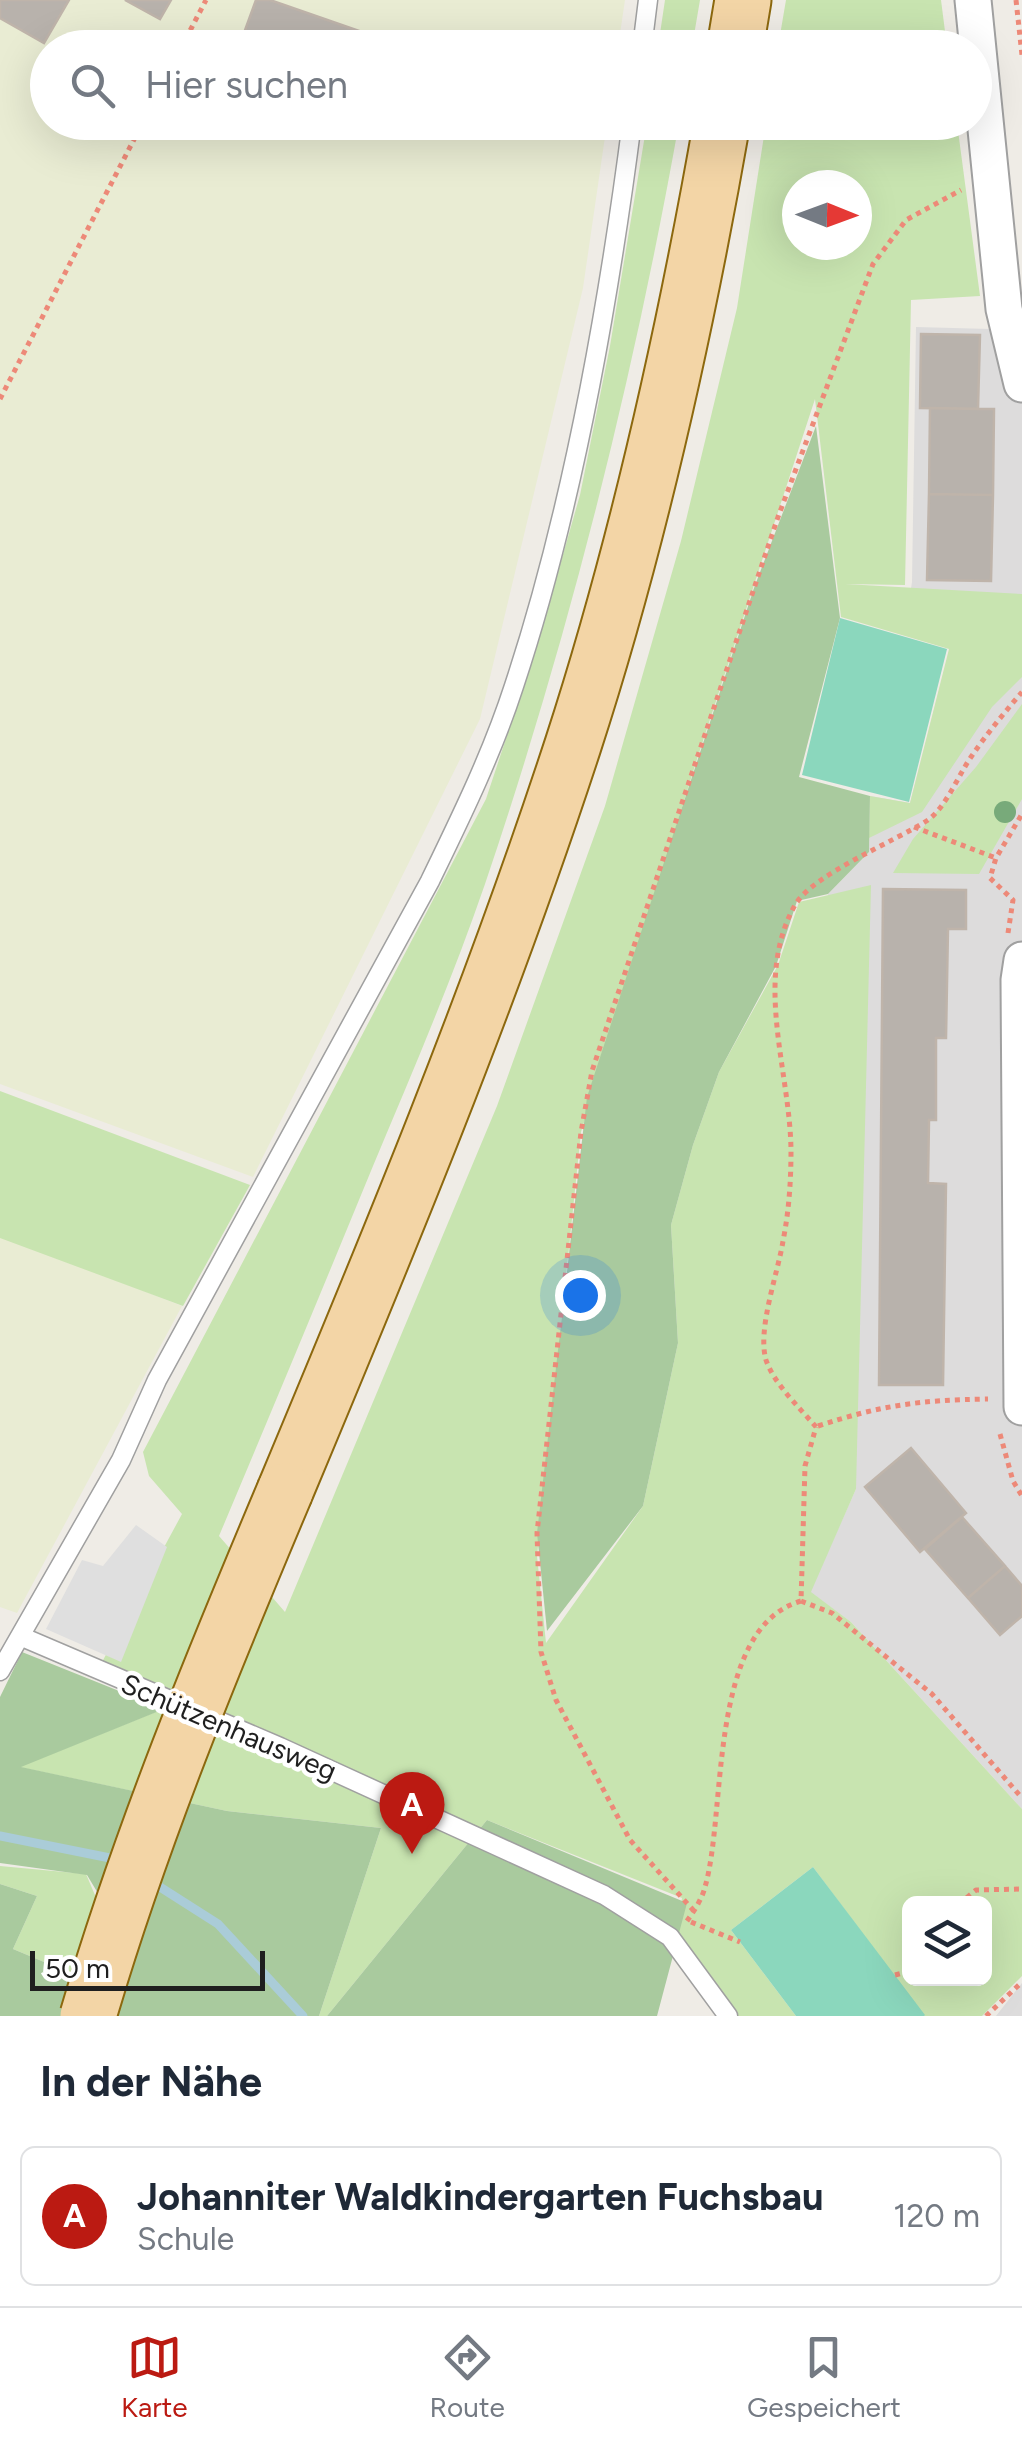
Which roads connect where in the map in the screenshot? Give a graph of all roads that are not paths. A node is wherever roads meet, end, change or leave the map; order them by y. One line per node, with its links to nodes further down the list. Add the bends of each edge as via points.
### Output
1 (648, 0): 4 (lane)
2 (743, 0): 5 (main road)
3 (973, 0): 6 (street)
4 (644, 30)
5 (739, 30)
6 (976, 30)
7 (629, 140): 16 (lane, via 608,292 566,492 514,687 471,797 157,1380 121,1460)
8 (719, 140): 18 (main road, bridge, via 668,400 573,744 410,1192 148,1830)
9 (986, 140): 10 (street, via 1004,309)
10 (1022, 384)
11 (1022, 960): 12 (street)
12 (1021, 1072): 13 (street)
13 (1021, 1300): 14 (street)
14 (1021, 1397): 15 (street)
15 (1022, 1407)
16 (20, 1636): 17 (lane); 19 (lane, Schützenhausweg, via 604,1896 670,1937)
17 (0, 1672)
18 (88, 2016)
19 (728, 2016)

